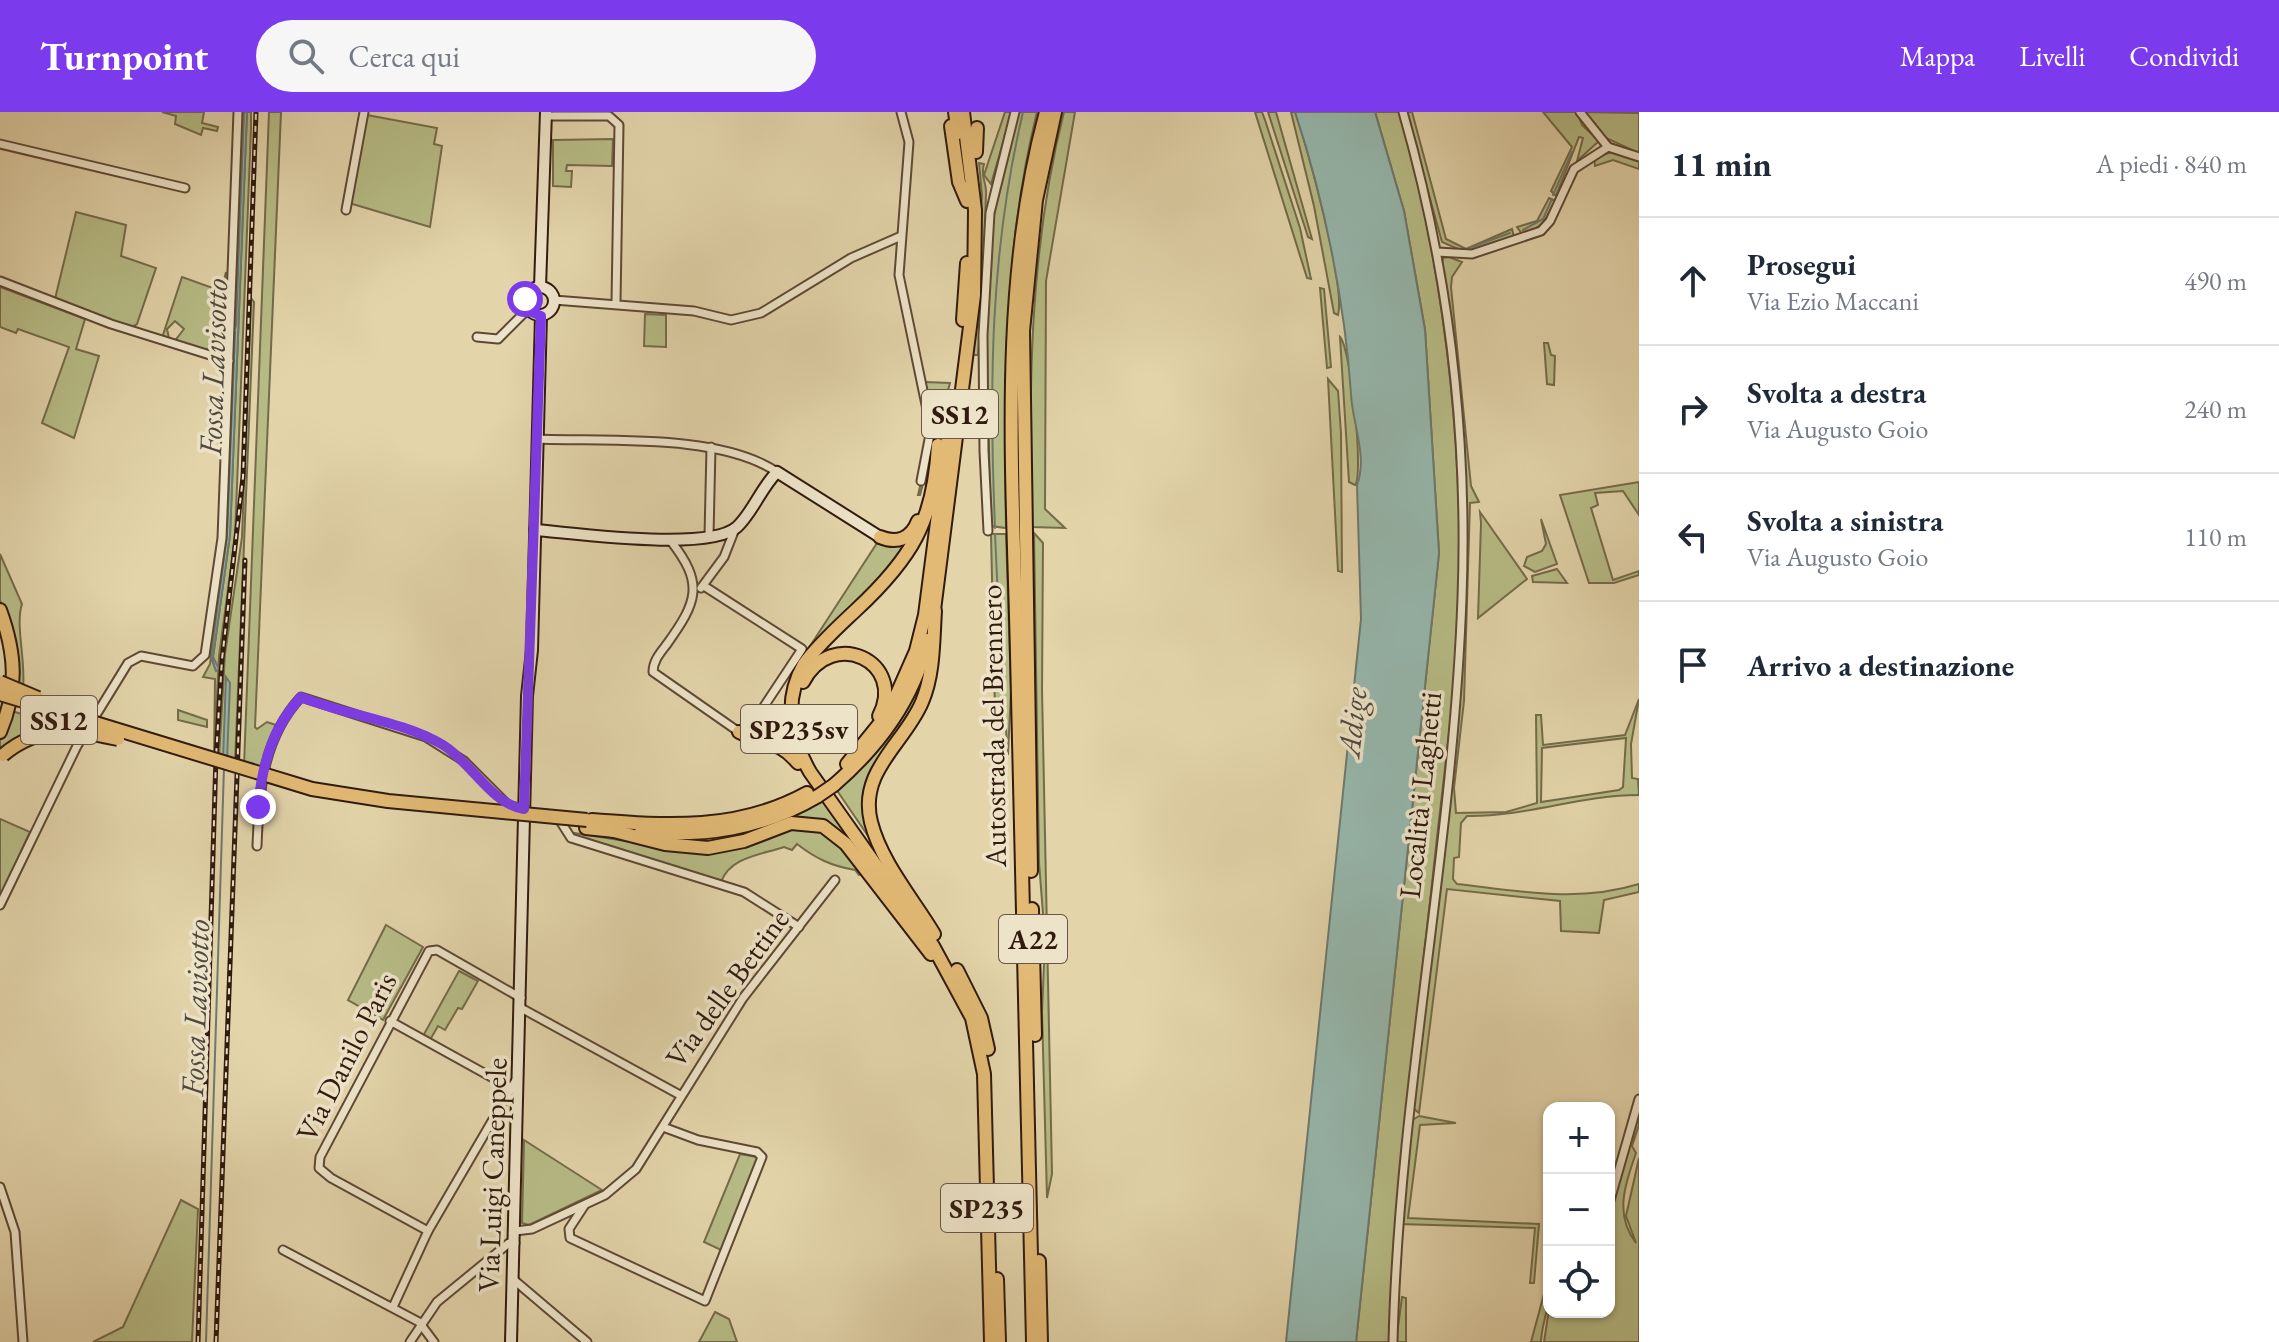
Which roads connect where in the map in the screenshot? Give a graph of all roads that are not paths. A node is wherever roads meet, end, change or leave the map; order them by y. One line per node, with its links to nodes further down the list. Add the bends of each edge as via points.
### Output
1 (238, 112): 29 (street)
2 (364, 112): 19 (street)
3 (901, 112): 20 (street, via 909,142)
4 (947, 112): 18 (highway, via 959,182)
5 (955, 112): 18 (highway, SS12)
6 (963, 112): 18 (highway, SS12)
7 (1015, 112): 38 (street, via 990,213 983,335)
8 (1046, 112): 39 (highway, Autostrada del Brennero / A22, via 1017,279 1013,347)
9 (1055, 112): 39 (highway, Autostrada del Brennero / A22, via 1027,274)
10 (1403, 112): 21 (street)
11 (1580, 112): 15 (street)
12 (546, 114): 23 (street); 25 (street, via 609,116 619,125)
13 (977, 128): 18 (highway, via 980,192)
14 (0, 144): 17 (street)
15 (1608, 147): 16 (street); 21 (street, via 1574,169 1541,231 1472,254)
16 (1639, 157)
17 (185, 188)
18 (971, 205): 30 (highway, SS12); 47 (highway, SS12, via 974,295)
19 (346, 210)
20 (899, 237): 25 (street, via 851,258 746,319); 35 (street, via 899,275 931,429)
21 (1437, 252): 92 (street, Località i Laghetti, via 1457,399 1462,599 1398,1212)
22 (0, 281): 29 (street)
23 (540, 287): 24 (street); 26 (street, via 527,294)
24 (554, 300): 25 (street); 27 (street)
25 (616, 302)
26 (528, 309): 27 (street); 28 (street, via 498,339)
27 (541, 316): 31 (street, Via Luigi Caneppele)
28 (477, 337)
29 (229, 361): 63 (street, via 221,548 205,655 193,666 136,656 126,666 77,746)
30 (955, 388): 32 (highway, SP235sv); 54 (highway, SS12, via 916,651 881,725)
31 (536, 439): 33 (street); 37 (street, Via Luigi Caneppele)
32 (938, 445): 41 (highway, via 914,530 896,541); 55 (highway, SP235sv, via 926,520 907,556 810,655 799,673 791,698 792,734)
33 (711, 447): 34 (street, via 751,457); 40 (street)
34 (777, 472): 36 (street); 41 (street)
35 (921, 481)
36 (735, 529): 40 (street); 43 (street)
37 (535, 530): 42 (street); 58 (street, Via Luigi Caneppele)
38 (988, 531)
39 (1019, 532): 90 (highway, Autostrada del Brennero / A22); 91 (highway, Autostrada del Brennero / A22)
40 (713, 535): 42 (street); 43 (street)
41 (880, 537)
42 (670, 540): 45 (street)
43 (724, 557): 44 (street)
44 (704, 586): 45 (street); 51 (street, via 802,649 751,726)
45 (695, 591): 51 (street, via 693,604 656,659 653,672)
46 (0, 610): 49 (highway, via 15,674)
47 (935, 611): 56 (highway, SS12, via 905,703 875,746); 65 (highway, SP235sv, via 932,660 922,701 878,767 870,796 871,824)
48 (0, 682): 52 (highway, bridge)
49 (2, 702): 50 (highway); 52 (highway, SS12, bridge)
50 (0, 732)
51 (739, 732): 55 (highway, via 782,746)
52 (117, 734): 53 (highway, bridge, via 50,730 32,735); 59 (highway, SS12, bridge, via 335,793)
53 (1, 756)
54 (844, 767): 56 (highway, SS12); 65 (highway, SP235sv, via 886,700 879,671 866,659 847,653 826,657 808,672 799,698 798,728 823,778)
55 (810, 772): 66 (highway, SP235sv)
56 (832, 782): 57 (highway, SS12)
57 (816, 792): 59 (highway, SS12, via 750,817 717,823); 60 (highway, SS12, via 787,813 737,829 675,835)
58 (528, 809): 61 (street, via 508,805 464,761 426,737 301,697 268,750); 64 (street, via 555,813 571,838 744,892); 67 (street, Via Luigi Caneppele)
59 (586, 824): 60 (highway, SS12)
60 (610, 830): 66 (highway, via 665,844 716,847 791,823 823,826 846,844)
61 (257, 846)
62 (835, 880): 64 (street, Via delle Bettine)
63 (0, 905)
64 (799, 927): 71 (street, Via delle Bettine, via 743,998)
65 (936, 938): 89 (highway, SP235, via 981,1018 991,1063)
66 (950, 975): 88 (highway, SP235, via 972,1018 984,1074)
67 (521, 1003): 68 (street, Via Danilo Paris, via 437,950 429,951); 69 (street, Via Luigi Caneppele); 71 (street)
68 (390, 1021): 70 (street, Via Luigi Caneppele); 77 (street, Via Danilo Paris, via 319,1168)
69 (519, 1075): 70 (street); 78 (street, Via Luigi Caneppele)
70 (511, 1088): 77 (street)
71 (680, 1095): 73 (street, Via delle Bettine)
72 (1639, 1099): 74 (street)
73 (663, 1127): 76 (street, Via delle Bettine, via 627,1179); 76 (street, via 762,1157 705,1301 570,1238 569,1229)
74 (1615, 1183)
75 (0, 1187): 83 (street, via 17,1243)
76 (585, 1204): 78 (street, Via delle Bettine)
77 (428, 1231): 81 (street)
78 (513, 1239): 80 (street, Via Luigi Caneppele); 82 (street, via 437,1302)
79 (283, 1250): 81 (street)
80 (514, 1280): 86 (street, Via Luigi Caneppele); 87 (street)
81 (393, 1307): 82 (street)
82 (420, 1323): 84 (street); 85 (street)
83 (23, 1342)
84 (410, 1342)
85 (434, 1342)
86 (511, 1342)
87 (587, 1342)
88 (991, 1342)
89 (999, 1342)
90 (1033, 1342)
91 (1041, 1342)
92 (1393, 1342)

